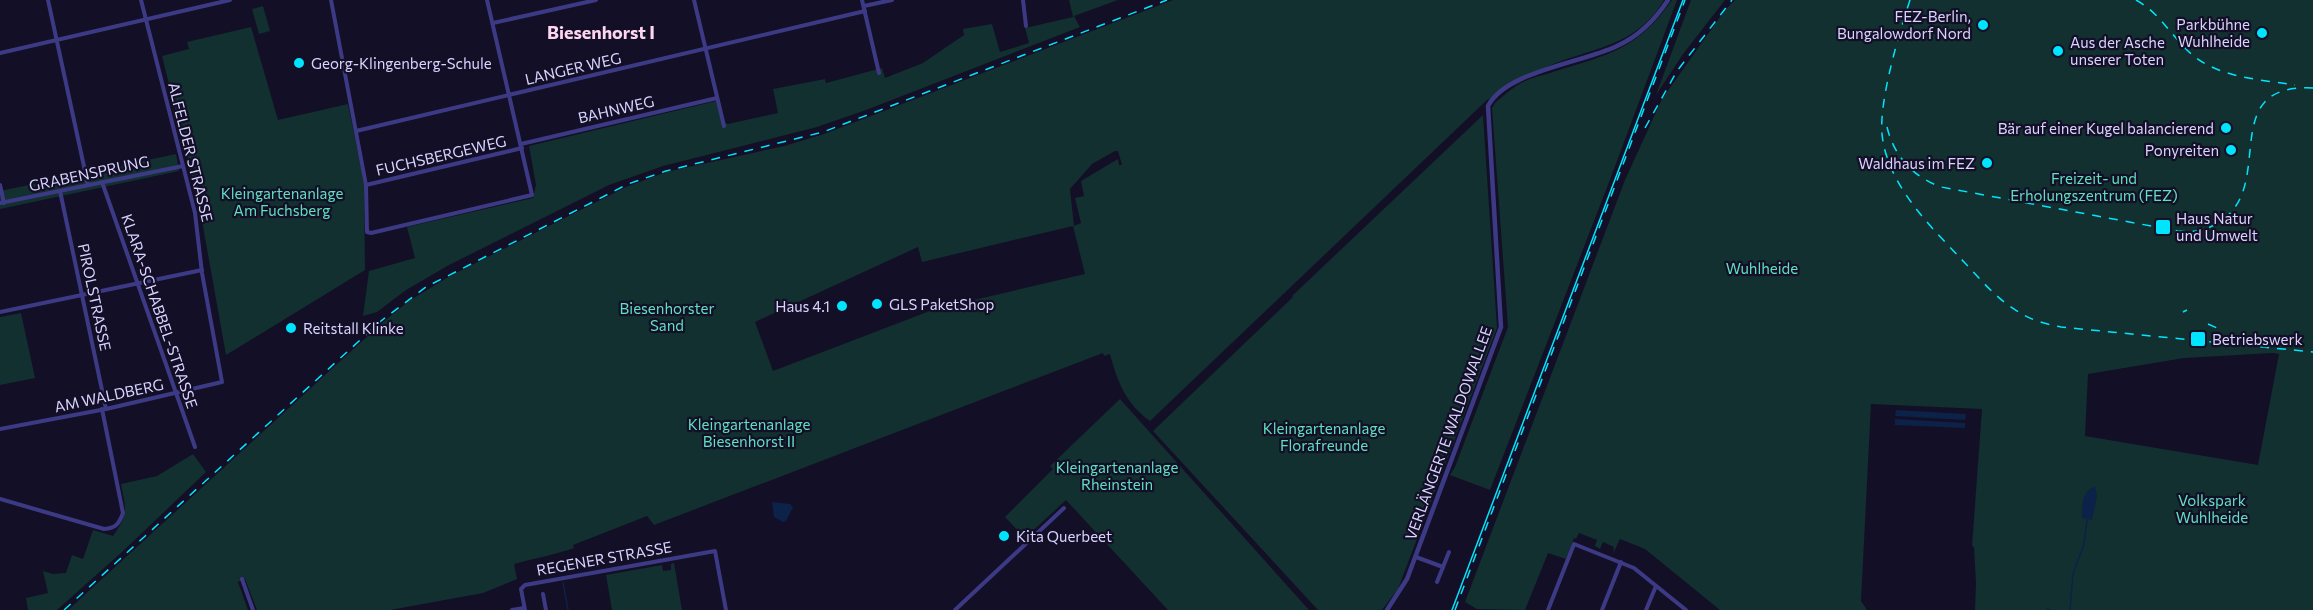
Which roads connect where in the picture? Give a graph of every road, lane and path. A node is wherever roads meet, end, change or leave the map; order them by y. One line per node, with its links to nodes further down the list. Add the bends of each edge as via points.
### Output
1 (48, 0): 16 (street)
2 (141, 0): 13 (street, ALFELDER STRASSE)
3 (230, 0): 13 (street)
4 (331, 0): 23 (street)
5 (487, 0): 14 (street)
6 (596, 0): 14 (street)
7 (694, 0): 17 (street)
8 (862, 0): 12 (street)
9 (892, 0): 12 (street, LANGER WEG)
10 (1023, 0): 15 (street)
11 (1668, 0): 44 (street, VERLÄNGERTE WALDOWALLEE, via 1648,25 1625,42 1522,78 1489,103 1501,327)
12 (864, 9): 17 (street, LANGER WEG); 19 (street)
13 (146, 21): 16 (street); 25 (street, ALFELDER STRASSE)
14 (493, 23): 20 (street)
15 (1026, 26)
16 (56, 40): 18 (street); 28 (street)
17 (706, 49): 20 (street, LANGER WEG); 21 (street)
18 (0, 53)
19 (879, 73)
20 (509, 95): 23 (street, LANGER WEG); 24 (street)
21 (717, 98): 22 (street); 24 (street, BAHNWEG)
22 (724, 126)
23 (356, 131): 29 (street)
24 (521, 146): 29 (street, FUCHSBERGEWEG); 29 (street, via 532,195 376,233 367,232)
25 (183, 166): 26 (street, GRABENSPRUNG); 32 (street, ALFELDER STRASSE, via 195,213)
26 (102, 182): 28 (street, GRABENSPRUNG); 33 (street, KLARA-SCHABBEL-STRASSE)
27 (0, 185): 31 (street)
28 (87, 185): 30 (street, GRABENSPRUNG)
29 (366, 185)
30 (60, 191): 31 (street, GRABENSPRUNG); 34 (street, PIROLSTRASSE)
31 (2, 203)
32 (202, 270): 33 (street); 36 (street, ALFELDER STRASSE)
33 (138, 283): 34 (street); 37 (street, KLARA-SCHABBEL-STRASSE)
34 (83, 295): 35 (street); 38 (street, PIROLSTRASSE)
35 (0, 312)
36 (222, 382): 37 (street, AM WALDBERG)
37 (177, 393): 38 (street, AM WALDBERG); 40 (street, KLARA-SCHABBEL-STRASSE)
38 (104, 409): 39 (street, AM WALDBERG); 41 (street, PIROLSTRASSE, via 123,513 115,527 104,529)
39 (0, 429)
40 (195, 447)
41 (0, 499)
42 (1064, 508): 56 (street)
43 (1449, 552): 46 (street)
44 (1416, 556): 46 (street, VERLÄNGERTE WALDOWALLEE); 57 (street, VERLÄNGERTE WALDOWALLEE)
45 (1621, 562): 49 (street); 58 (street, via 1574,544); 59 (street)
46 (1443, 567): 48 (street)
47 (242, 579): 52 (street)
48 (1437, 582)
49 (1656, 586): 60 (street); 61 (street)
50 (543, 594): 54 (street)
51 (525, 609): 53 (street); 55 (street, REGENER STRASSE, via 521,590 525,585 716,551)
52 (253, 610)
53 (512, 610)
54 (546, 610)
55 (726, 610)
56 (955, 610)
57 (1388, 610)
58 (1548, 610)
59 (1602, 610)
60 (1646, 610)
61 (1686, 610)

